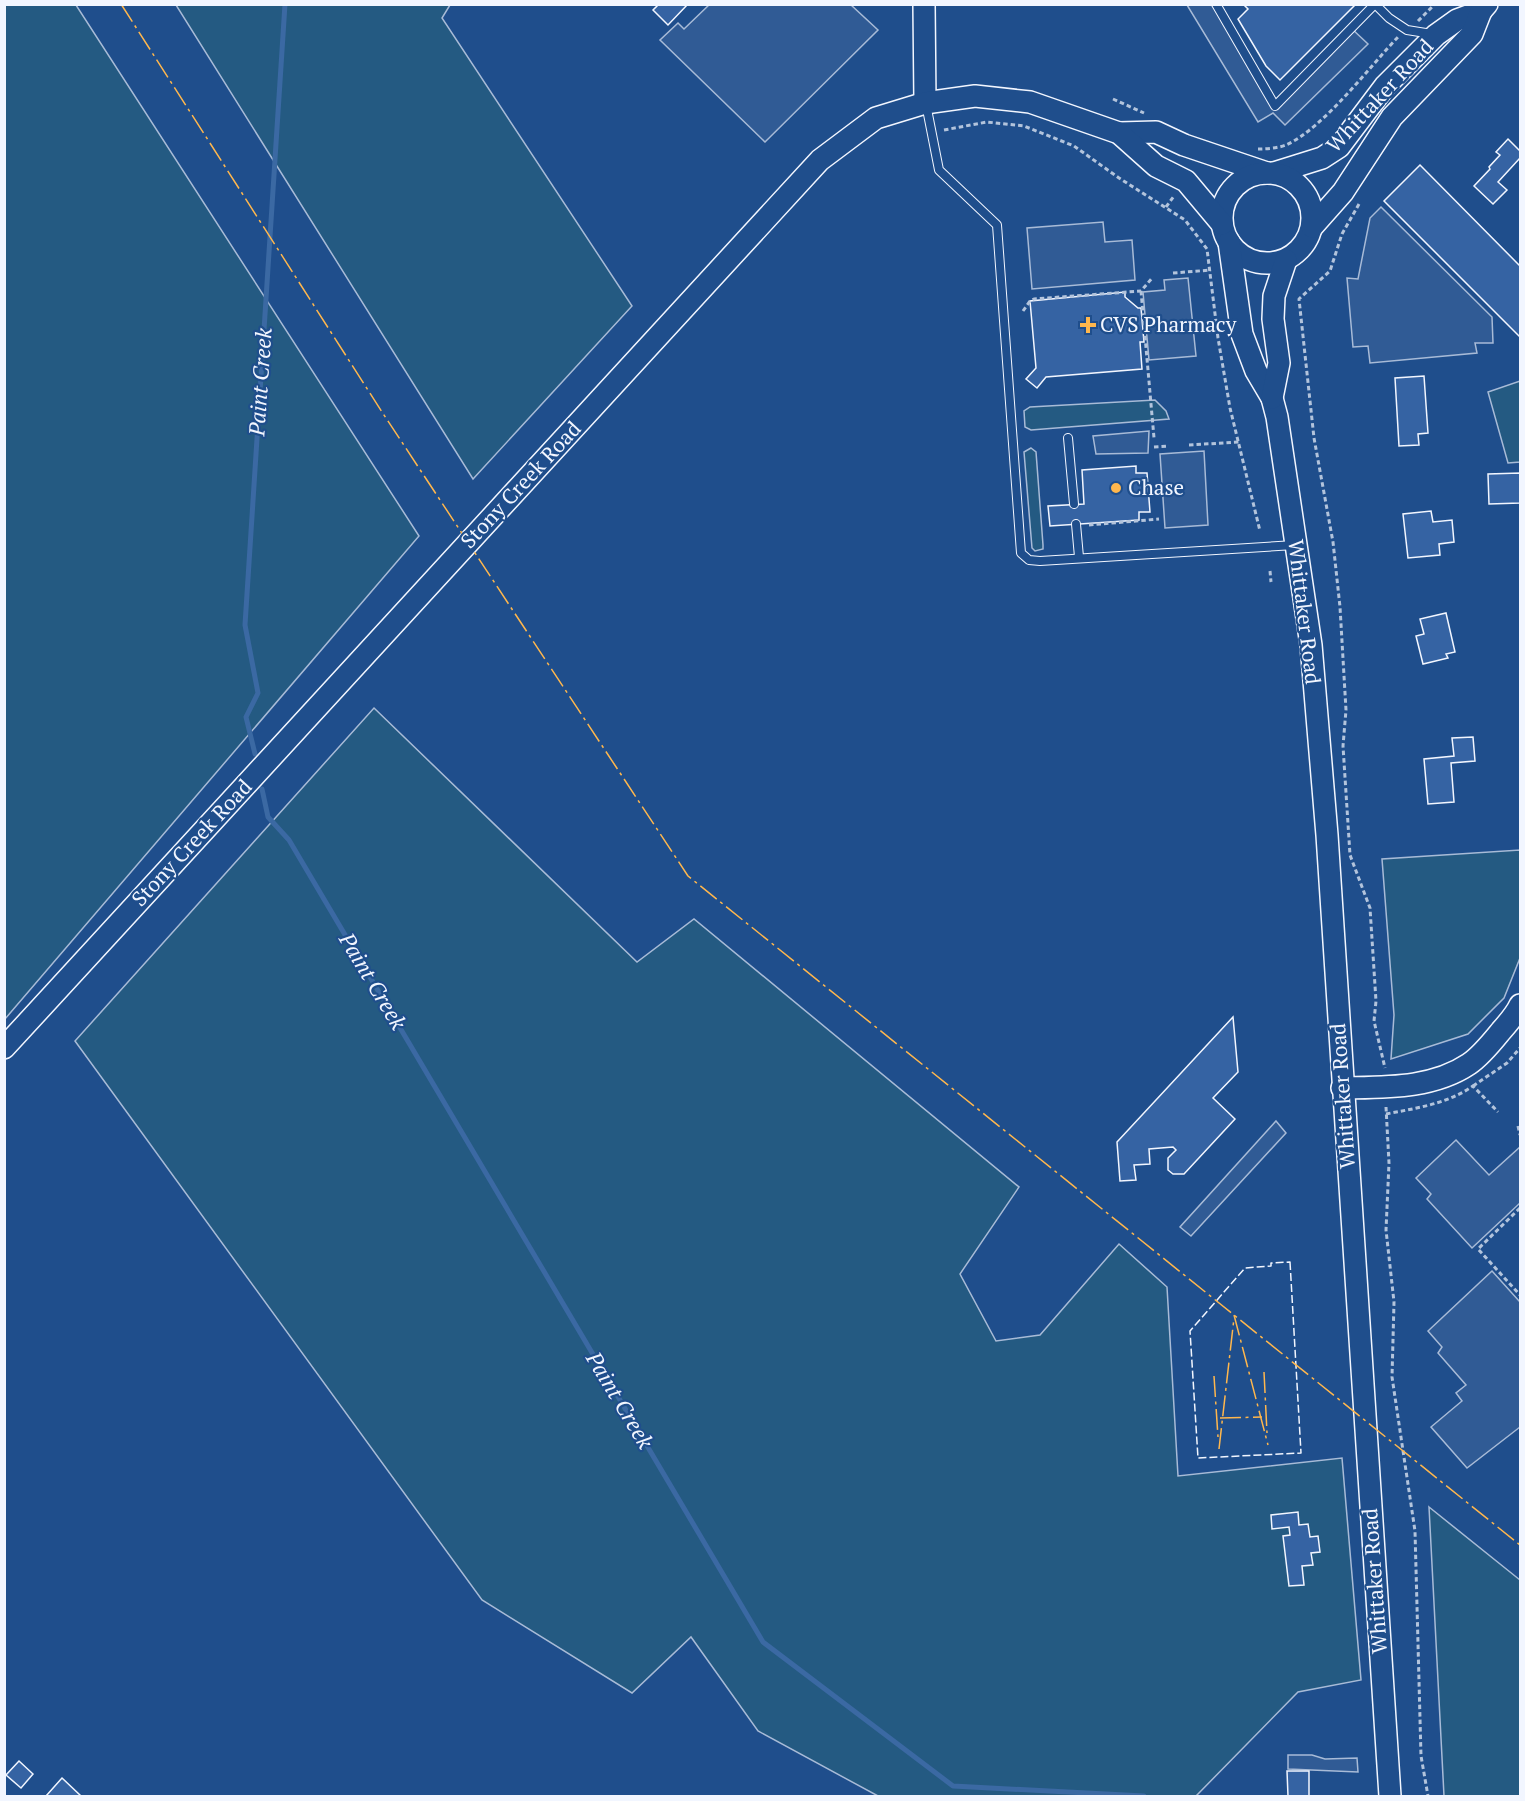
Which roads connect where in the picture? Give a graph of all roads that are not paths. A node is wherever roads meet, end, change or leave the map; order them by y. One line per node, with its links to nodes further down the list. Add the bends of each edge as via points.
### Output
1 (924, 4): 6 (main road)
2 (1216, 4): 3 (lane, via 1275,106)
3 (1375, 4): 5 (lane, via 1407,30)
4 (1484, 8): 5 (main road, Whittaker Road); 9 (main road, Whittaker Road, via 1472,34 1392,117 1343,192)
5 (1436, 35): 8 (main road, Whittaker Road, via 1385,86 1339,147 1322,158)
6 (925, 103): 7 (main road, Stony Creek Road, via 975,96 1030,102); 17 (lane, via 939,170 998,225 1021,553 1029,560); 19 (main road, Stony Creek Road, via 876,118 820,160)
7 (1119, 133): 8 (main road, Stony Creek Road, via 1156,132); 10 (main road, Stony Creek Road, via 1155,166 1186,182)
8 (1271, 173): 9 (main road, via 1298,185 1311,203); 10 (main road, via 1251,175 1234,187 1224,205)
9 (1312, 227): 11 (main road, via 1304,245)
10 (1226, 233): 11 (main road, via 1245,257 1261,263); 12 (main road, Whittaker Road, via 1242,334)
11 (1286, 260): 12 (main road, Whittaker Road, via 1274,296 1279,363)
12 (1272, 399): 16 (main road, Whittaker Road)
13 (1068, 438): 14 (lane)
14 (1074, 504)
15 (1076, 524): 17 (lane)
16 (1296, 545): 17 (lane); 20 (main road, Whittaker Road, via 1311,645)
17 (1079, 557)
18 (1521, 1005): 20 (main road, via 1469,1064 1445,1076 1399,1086)
19 (4, 1048)
20 (1342, 1088): 21 (main road, Whittaker Road)
21 (1390, 1797)

